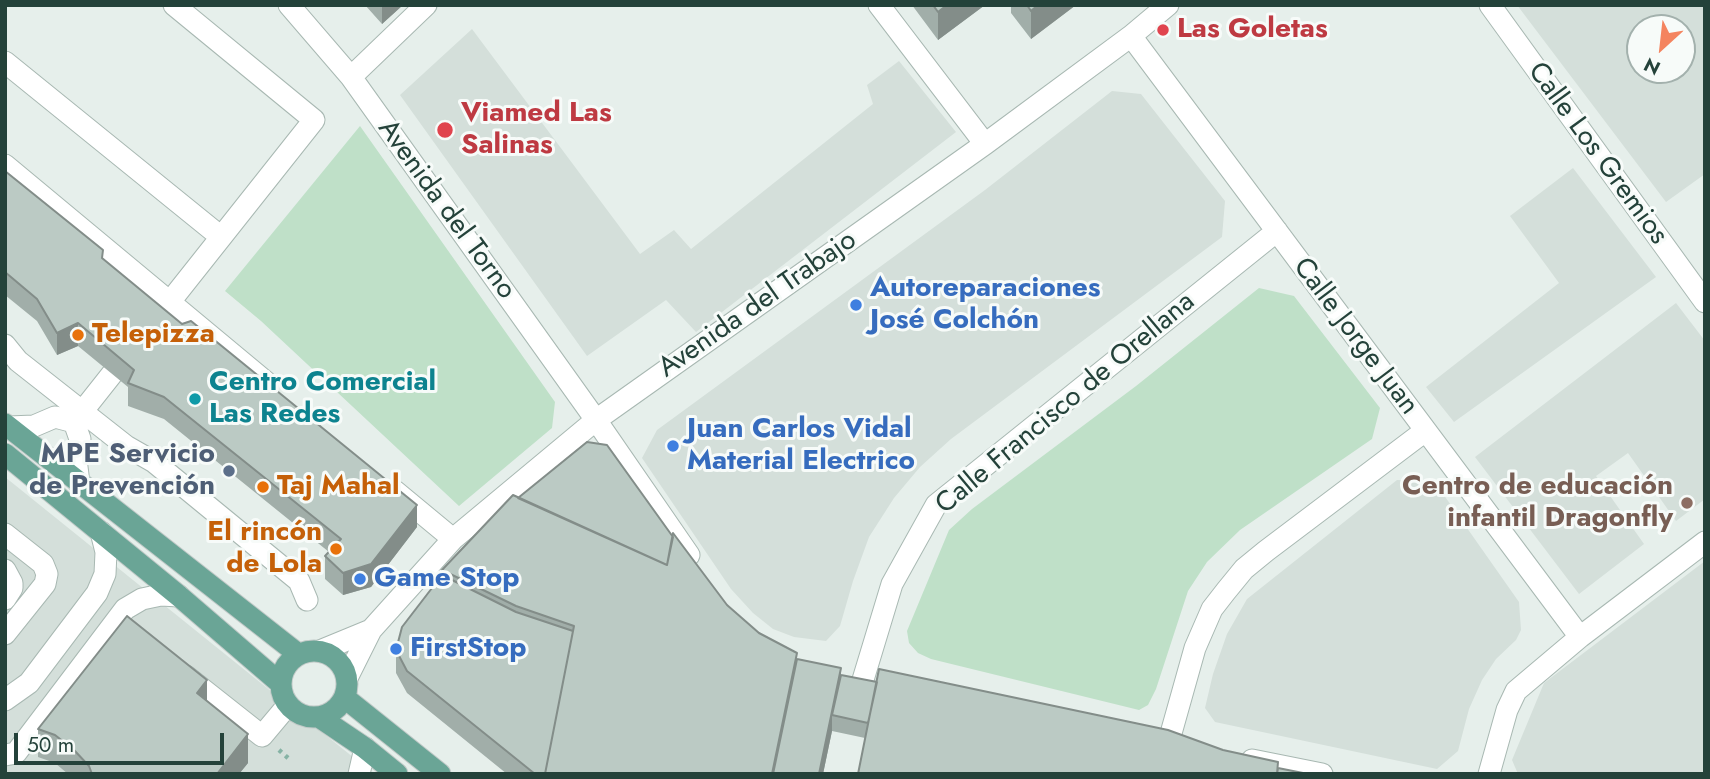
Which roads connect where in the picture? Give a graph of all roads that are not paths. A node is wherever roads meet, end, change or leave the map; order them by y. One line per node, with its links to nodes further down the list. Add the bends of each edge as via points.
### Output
1 (174, 5): 13 (street, via 314,120)
2 (289, 5): 9 (street, Avenida del Torno)
3 (426, 5): 9 (street)
4 (880, 5): 10 (street)
5 (1168, 5): 7 (street, Avenida del Trabajo)
6 (1490, 5): 15 (street, Calle Los Gremios)
7 (1131, 36): 10 (street, Avenida del Trabajo); 12 (street, Calle Jorge Juan)
8 (5, 62): 13 (street)
9 (351, 77): 21 (street, Avenida del Torno)
10 (985, 144): 21 (street, Avenida del Trabajo)
11 (5, 166): 14 (street)
12 (1277, 232): 23 (street, Calle Jorge Juan); 42 (street, Calle Francisco de Orellana, via 936,505 892,584 869,684)
13 (221, 237): 14 (street)
14 (170, 302): 16 (street); 19 (street)
15 (1705, 302)
16 (153, 323)
17 (5, 345): 20 (street)
18 (112, 374): 20 (street)
19 (286, 399)
20 (78, 417): 22 (street, via 55,417 34,426); 26 (street); 35 (street, via 154,461 299,581)
21 (596, 420): 29 (street, Avenida del Trabajo); 32 (street, Avenida del Torno)
22 (7, 425): 26 (main road)
23 (1425, 431): 38 (street, Calle Jorge Juan); 49 (street, via 1244,569 1212,609 1161,743)
24 (5, 454): 27 (main road)
25 (380, 478): 29 (street)
26 (79, 483): 40 (main road)
27 (102, 532): 33 (main road); 45 (street, via 105,573 97,593 29,683)
28 (5, 534): 37 (street, via 43,564 47,574 45,584)
29 (453, 539): 36 (street, Avenida del Trabajo)
30 (1705, 542): 38 (street)
31 (5, 570): 34 (street, via 12,588)
32 (699, 570)
33 (179, 596): 43 (main road); 51 (street, via 142,599 125,608)
34 (5, 599)
35 (307, 600)
36 (371, 630): 39 (street); 44 (street)
37 (5, 634)
38 (1580, 637): 56 (street, via 1516,691)
39 (320, 651): 40 (main road); 44 (main road, via 338,660)
40 (298, 654): 43 (main road, via 289,661)
41 (169, 663): 46 (street, via 262,736)
42 (837, 674)
43 (280, 683): 46 (main road)
44 (346, 688): 47 (main road, via 330,713); 54 (main road)
45 (7, 696)
46 (288, 705): 47 (main road, via 307,717)
47 (319, 717): 48 (main road)
48 (365, 748): 52 (street); 53 (main road)
49 (1193, 749)
50 (1232, 757): 55 (street)
51 (9, 758)
52 (359, 774)
53 (397, 774)
54 (440, 774)
55 (1322, 774)
56 (1489, 774)

